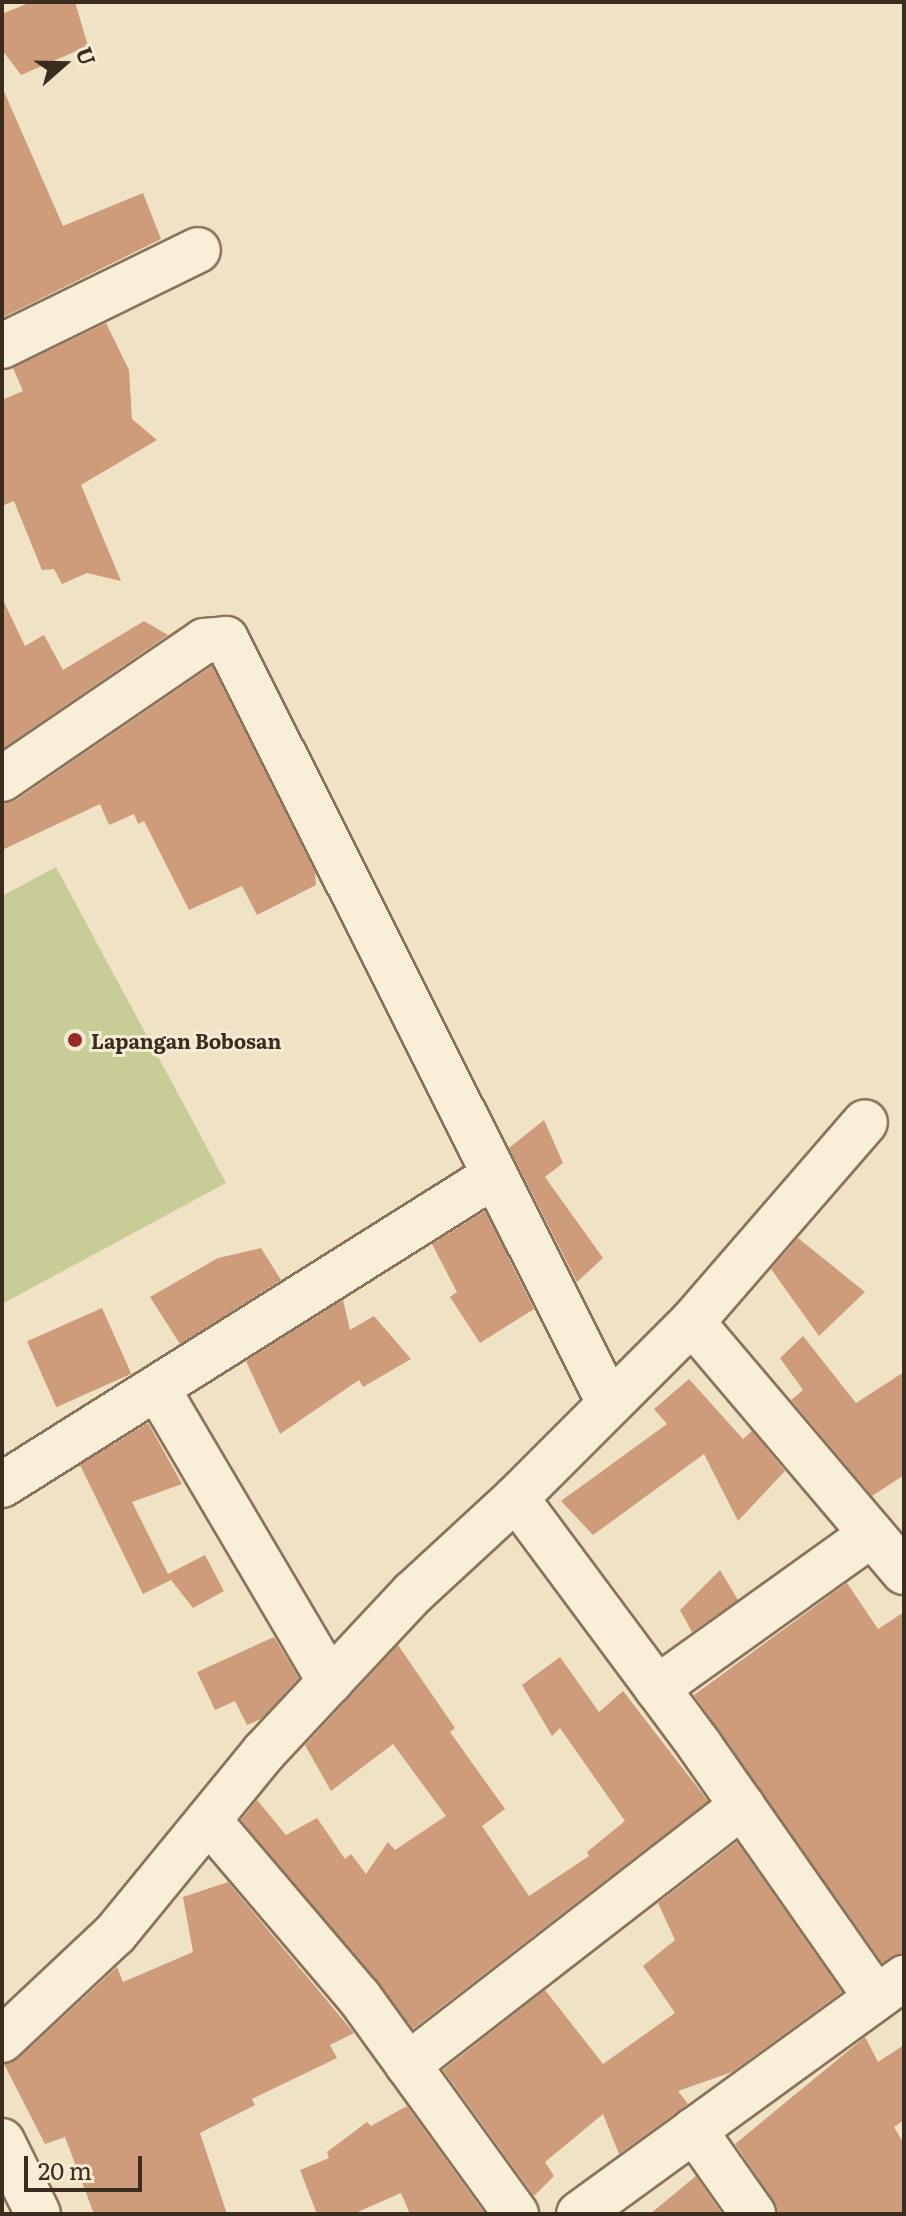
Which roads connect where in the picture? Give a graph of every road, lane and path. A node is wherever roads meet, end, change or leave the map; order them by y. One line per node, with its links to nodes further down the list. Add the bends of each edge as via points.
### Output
1 (198, 250): 2 (street)
2 (2, 346)
3 (2, 779): 5 (street, via 204,641 226,639)
4 (865, 1122): 6 (street)
5 (495, 1175): 7 (street); 8 (street)
6 (692, 1322): 8 (street); 11 (street)
7 (157, 1388): 9 (street); 13 (street)
8 (609, 1403): 10 (street)
9 (2, 1485)
10 (516, 1498): 13 (street, via 413,1593); 14 (street)
11 (872, 1534): 12 (street); 14 (street)
12 (904, 1572)
13 (330, 1682): 16 (street, via 264,1752)
14 (657, 1688): 15 (street)
15 (742, 1806): 17 (street); 19 (street)
16 (210, 1822): 18 (street, via 115,1934); 19 (street, via 359,1997)
17 (890, 1987): 20 (street)
18 (2, 2040)
19 (408, 2065): 23 (street)
20 (694, 2130): 24 (street); 25 (street)
21 (2, 2141): 22 (street)
22 (38, 2214)
23 (516, 2214)
24 (579, 2214)
25 (753, 2214)

